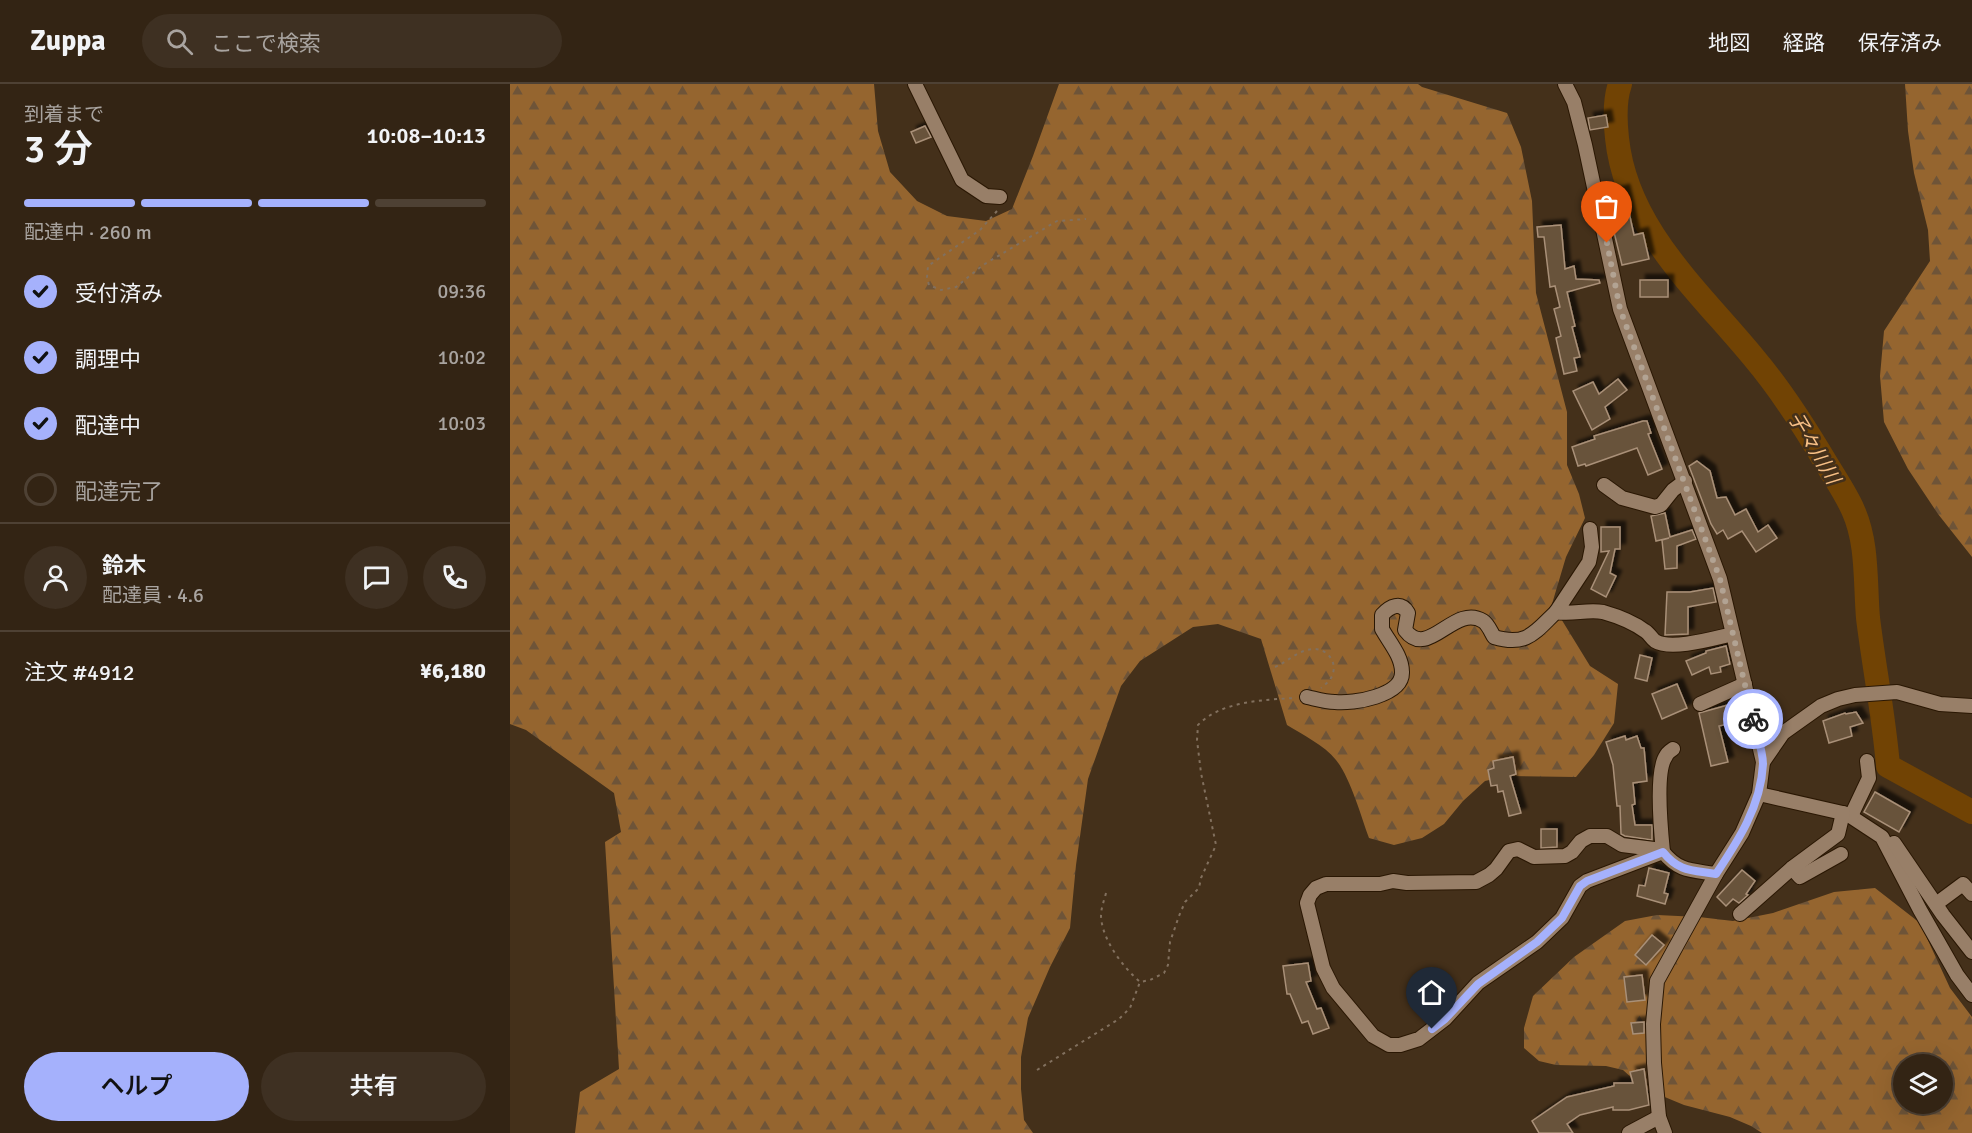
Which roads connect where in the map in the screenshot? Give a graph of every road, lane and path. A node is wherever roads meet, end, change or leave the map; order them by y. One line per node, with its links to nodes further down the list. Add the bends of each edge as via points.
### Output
1 (915, 84): 3 (street, via 962,180 986,196)
2 (1565, 84): 5 (street, via 1585,145 1620,309)
3 (1000, 197): 4 (path, via 999,208 980,230 928,266 929,285 941,290 956,286 1057,220)
4 (1086, 219)
5 (1685, 482): 6 (street, via 1654,507 1622,498); 9 (street, via 1720,579)
6 (1604, 485)
7 (1590, 529): 8 (street, via 1589,562)
8 (1556, 612): 9 (street, via 1606,613 1629,621 1662,643 1679,645); 12 (street, via 1523,640 1494,637 1483,621 1471,618 1454,622 1430,638 1414,639 1405,630 1406,609 1392,606 1382,615 1381,624 1400,659 1402,673 1396,687 1372,697 1336,702)
9 (1733, 634): 11 (street)
10 (1275, 667): 12 (path, via 1305,650 1325,651 1331,657 1333,675)
11 (1745, 684): 13 (street); 17 (street)
12 (1307, 697): 30 (path, via 1242,704 1218,711 1198,725 1201,773 1216,845 1199,888 1185,902 1179,916 1164,974)
13 (1700, 704)
14 (1972, 706): 17 (street, via 1940,704 1897,692 1838,699 1821,706 1784,734)
15 (1673, 749): 21 (street, via 1665,756 1660,784)
16 (1867, 761): 19 (street, via 1869,778)
17 (1763, 762): 18 (street)
18 (1759, 794): 19 (street); 24 (street, via 1742,833)
19 (1847, 815): 20 (street); 23 (street, via 1838,834)
20 (1882, 837): 27 (street, via 1895,843); 31 (street, via 1957,975)
21 (1663, 851): 21 (street, via 1622,845 1607,836 1590,836 1565,856 1534,857 1518,849 1509,851 1496,869 1476,882 1326,884 1317,888 1307,903 1323,968 1333,988 1373,1036 1389,1046 1400,1046 1419,1039 1445,1019 1478,984 1537,942 1562,918 1580,886); 24 (street, via 1677,867)
22 (1841, 854): 23 (street, via 1800,877)
23 (1792, 868): 28 (street)
24 (1716, 874): 33 (street, via 1657,981 1653,1024)
25 (1106, 893): 30 (path, via 1101,920 1114,954)
26 (1972, 894): 27 (street, via 1963,884)
27 (1936, 904): 29 (street)
28 (1740, 914)
29 (1972, 952)
30 (1140, 982): 32 (path, via 1130,1008 1119,1019)
31 (1972, 995)
32 (1036, 1070)
33 (1659, 1117): 34 (street); 35 (street)
34 (1629, 1133)
35 (1665, 1133)

